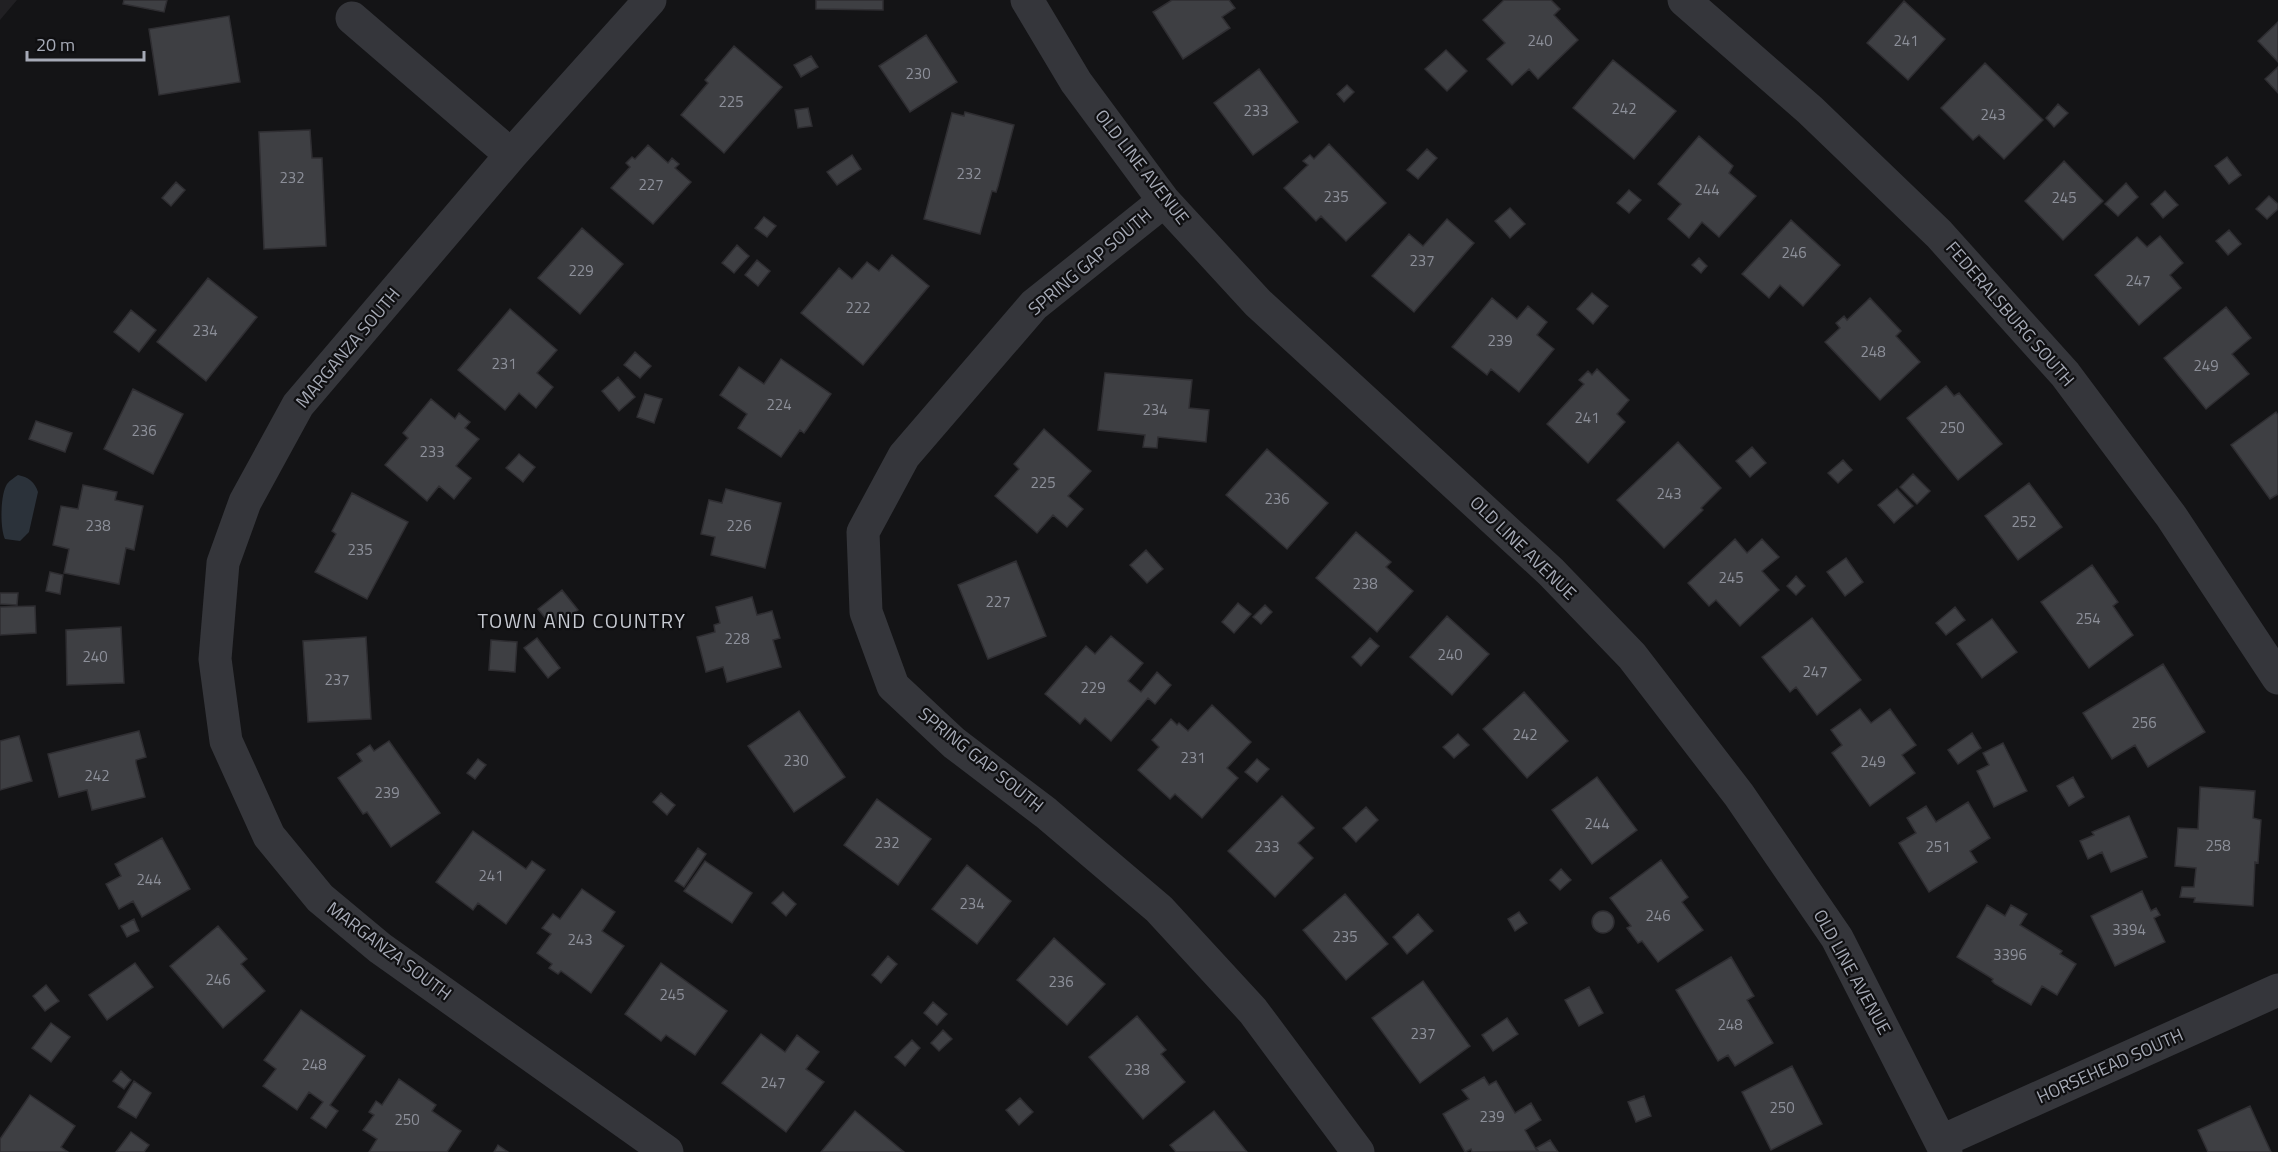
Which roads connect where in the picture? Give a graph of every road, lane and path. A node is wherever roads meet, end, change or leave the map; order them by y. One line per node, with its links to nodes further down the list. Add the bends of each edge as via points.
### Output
1 (650, 0): 5 (street, MARGANZA SOUTH)
2 (1027, 0): 6 (street, OLD LINE AVENUE, via 1076,82)
3 (1684, 0): 7 (street, FEDERALSBURG SOUTH, via 1810,110 1939,234 2065,375 2171,516)
4 (352, 18): 5 (street)
5 (511, 155): 10 (street, MARGANZA SOUTH, via 298,405 245,502 223,563 215,659 226,741 269,836 321,898 380,948)
6 (1164, 201): 9 (street, OLD LINE AVENUE, via 1258,303 1551,572 1632,656 1739,795 1837,938); 11 (street, SPRING GAP SOUTH, via 1034,305 904,456 863,532 866,612 893,686 954,743 1046,813 1159,909 1254,1011)
7 (2278, 678)
8 (2278, 990): 9 (street, HORSEHEAD SOUTH)
9 (1944, 1147)
10 (667, 1152)
11 (1358, 1152)

